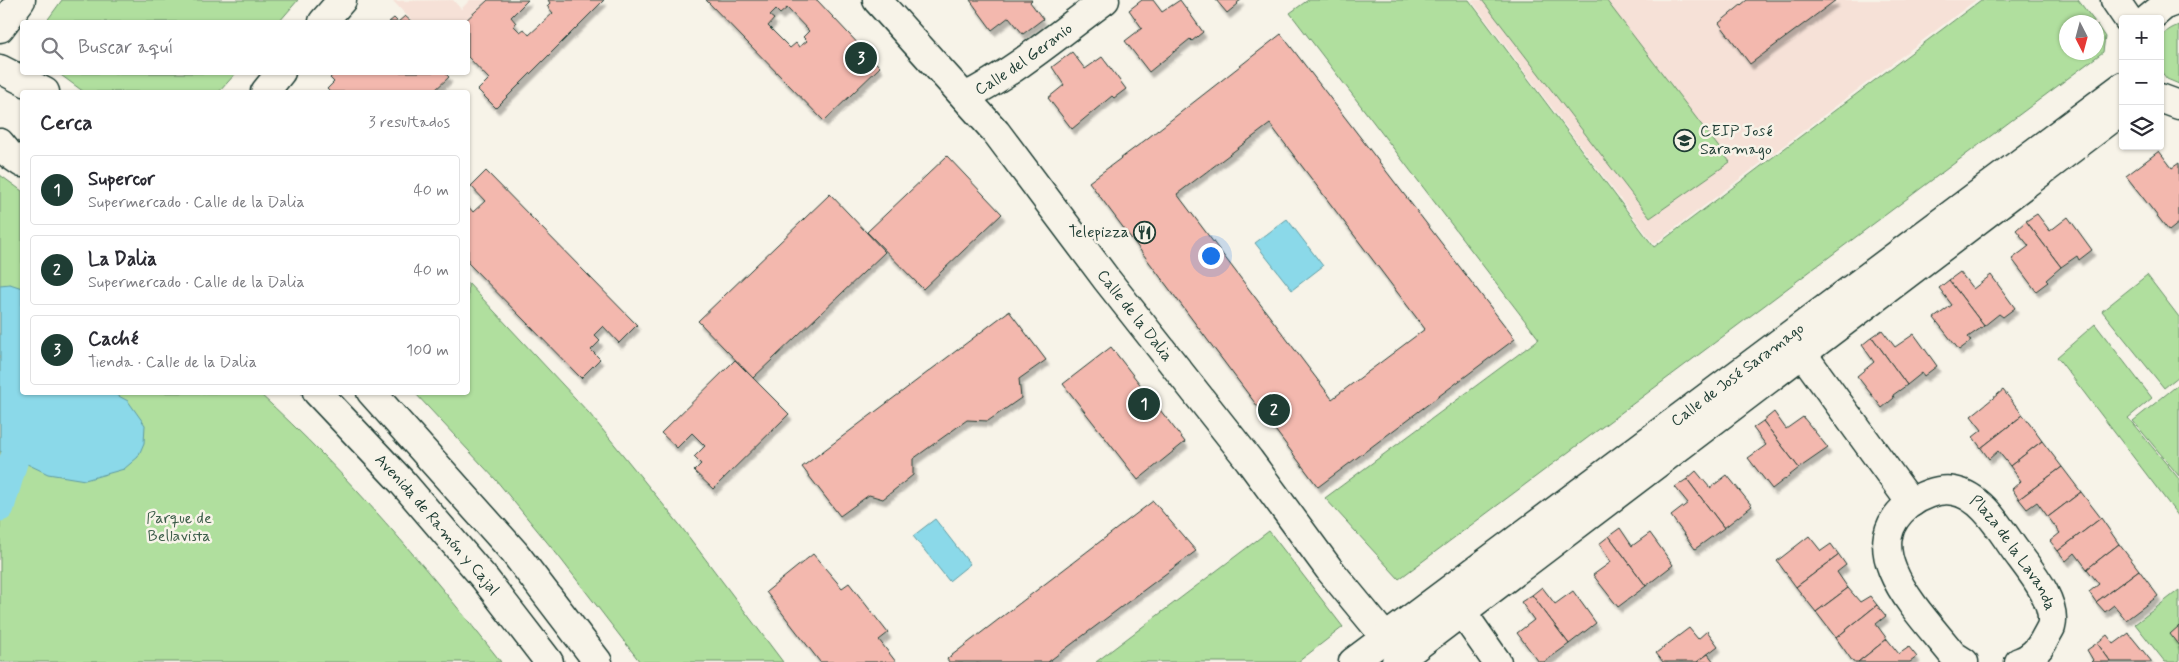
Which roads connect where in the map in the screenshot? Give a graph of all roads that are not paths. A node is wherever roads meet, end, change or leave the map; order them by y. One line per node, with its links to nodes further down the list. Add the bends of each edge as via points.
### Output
1 (21, 0): 10 (street)
2 (342, 0): 9 (street)
3 (877, 0): 16 (street, Calle de la Dalia)
4 (1105, 0): 16 (street, Calle del Geranio, via 1015,68)
5 (2115, 0): 7 (street)
6 (2179, 0): 8 (street, via 2164,5)
7 (2125, 15)
8 (2153, 15)
9 (325, 20)
10 (0, 28)
11 (4, 71): 14 (street)
12 (278, 75): 15 (street)
13 (2119, 89): 27 (street, Calle de José Saramago)
14 (41, 90)
15 (266, 90)
16 (965, 97): 27 (street, Calle de la Dalia, via 996,132 1329,569)
17 (2164, 99): 18 (street)
18 (2179, 105)
19 (2119, 113): 22 (street, Calle de José Saramago)
20 (0, 143): 21 (street)
21 (20, 162)
22 (1802, 353): 25 (street); 26 (street, Calle de José Saramago)
23 (320, 395): 28 (street, Avenida de Ramón y Cajal, via 403,483)
24 (374, 395): 29 (street, via 514,552)
25 (1911, 503): 33 (street, Plaza de la Lavanda, via 1889,527 1889,564 1903,591 1953,655); 34 (street, Plaza de la Lavanda, via 1925,494 1954,490 1972,499 1990,514 2045,594 2051,625 2042,644)
26 (1462, 612): 31 (street, Calle de José Saramago); 32 (street)
27 (1385, 637): 30 (street, Calle de José Saramago)
28 (550, 662)
29 (598, 662)
30 (1352, 662)
31 (1396, 662)
32 (1497, 662)
33 (1964, 662)
34 (2019, 662)

